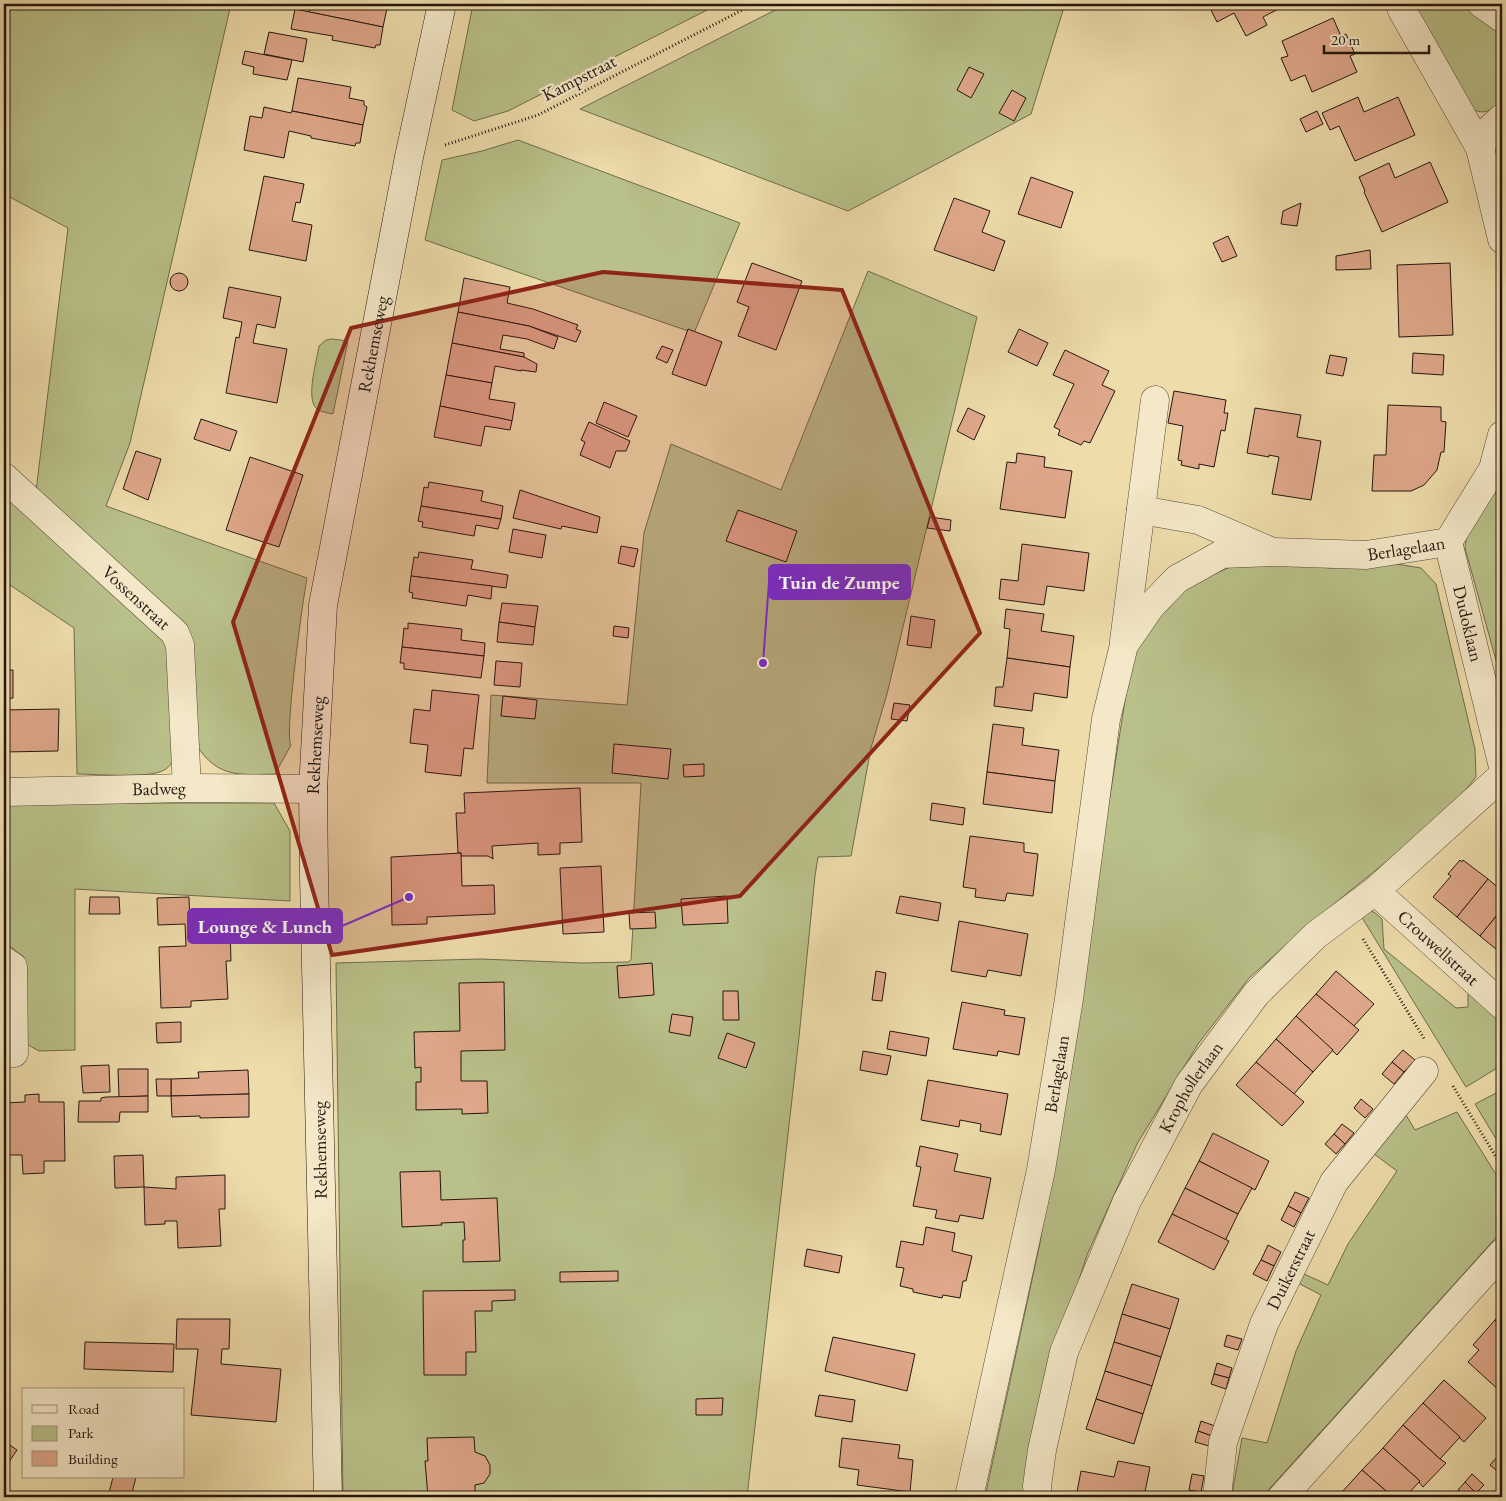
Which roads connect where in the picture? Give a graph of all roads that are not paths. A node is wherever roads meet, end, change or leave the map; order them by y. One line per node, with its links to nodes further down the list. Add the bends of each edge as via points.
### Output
1 (442, 4): 18 (street, Rekhemseweg, via 409,157 323,605)
2 (1400, 4): 6 (street)
3 (1482, 4): 4 (street)
4 (1502, 18)
5 (1502, 118): 6 (street, via 1489,130)
6 (1480, 148): 7 (street)
7 (1502, 238)
8 (1155, 400): 11 (street, Berlagelaan)
9 (1502, 435): 12 (street, Berlagelaan, via 1493,469)
10 (4, 478): 17 (street, Vossenstraat, via 175,633 180,644)
11 (1141, 510): 13 (street, Berlagelaan, via 1198,520); 14 (street, Berlagelaan)
12 (1448, 542): 13 (street, Berlagelaan, via 1366,555); 15 (street, Dudoklaan)
13 (1274, 552): 14 (street, Berlagelaan, via 1222,554 1177,579 1151,606)
14 (1124, 645): 27 (street, Berlagelaan, via 1106,719 1069,999 1041,1170)
15 (1502, 763)
16 (1502, 776): 20 (street, Krophollerlaan)
17 (187, 788): 18 (street, Badweg); 19 (street, Badweg)
18 (313, 789): 26 (street, Rekhemseweg)
19 (4, 792)
20 (1375, 891): 22 (street, Crouwellstraat); 28 (street, Krophollerlaan, via 1316,936 1256,994 1189,1084 1127,1201 1064,1352 1042,1450)
21 (4, 960): 23 (street, via 13,966 14,1052)
22 (1502, 1005)
23 (4, 1053)
24 (1424, 1071): 29 (street, Duikerstraat, via 1334,1182 1264,1324 1223,1442)
25 (1502, 1253): 30 (street)
26 (328, 1497)
27 (969, 1497)
28 (1038, 1497)
29 (1217, 1497)
30 (1282, 1497)

